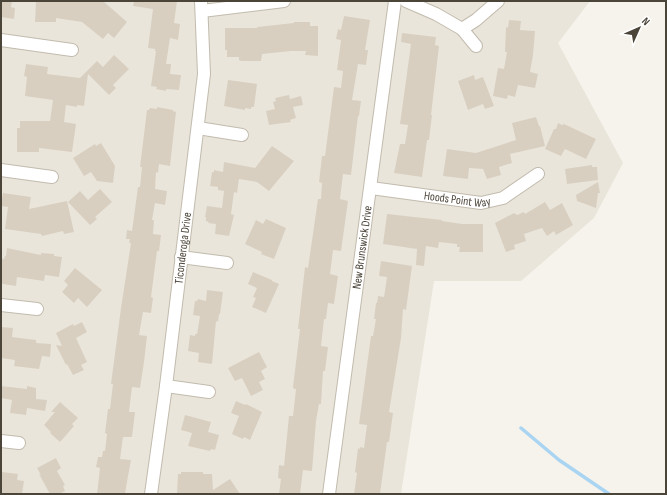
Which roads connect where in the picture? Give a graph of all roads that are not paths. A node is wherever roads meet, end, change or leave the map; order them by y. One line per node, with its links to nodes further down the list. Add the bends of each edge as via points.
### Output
1 (284, 1): 5 (street)
2 (395, 1): 15 (street, New Brunswick Drive)
3 (406, 1): 6 (street)
4 (498, 1): 6 (street)
5 (202, 6): 10 (street, Ticonderoga Drive, via 204,74)
6 (462, 29): 8 (street)
7 (1, 40): 9 (street)
8 (476, 46)
9 (72, 50)
10 (198, 128): 11 (street); 16 (street, Ticonderoga Drive)
11 (242, 135)
12 (1, 170): 14 (street)
13 (538, 174): 15 (street, Hoods Point Way, via 502,198 481,202)
14 (52, 177)
15 (371, 188): 25 (street, New Brunswick Drive)
16 (181, 257): 17 (street); 20 (street, Ticonderoga Drive)
17 (227, 263)
18 (1, 304): 19 (street)
19 (37, 309)
20 (166, 386): 21 (street); 24 (street, Ticonderoga Drive)
21 (209, 392)
22 (1, 441): 23 (street)
23 (19, 443)
24 (151, 494)
25 (329, 494)

